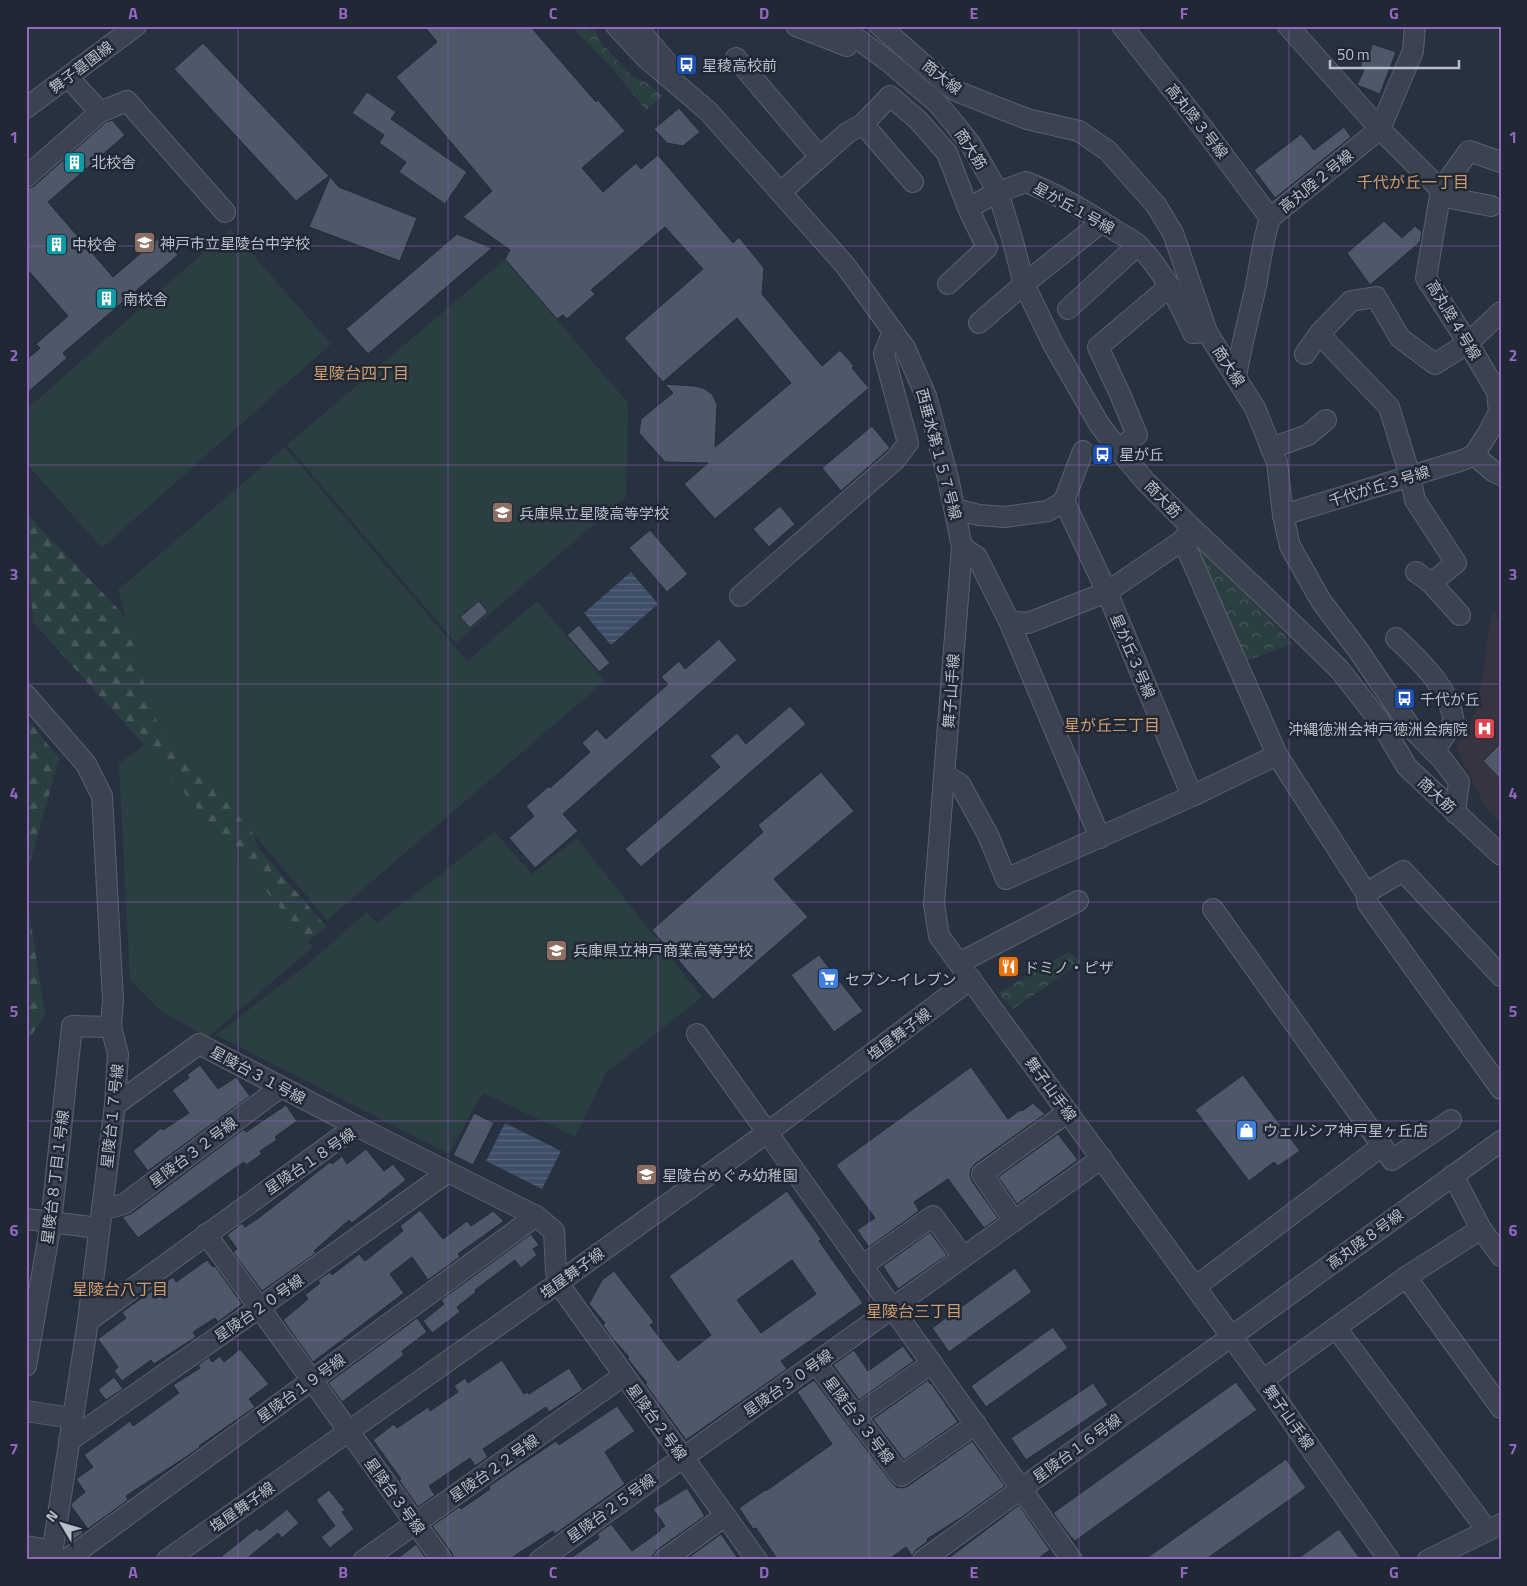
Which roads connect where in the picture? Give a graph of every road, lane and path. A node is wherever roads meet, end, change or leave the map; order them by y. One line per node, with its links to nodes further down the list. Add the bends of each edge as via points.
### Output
1 (136, 26): 11 (street, 舞子墓園線)
2 (616, 26): 14 (street, 西垂水第１５７号線, via 642,54)
3 (636, 26): 14 (street)
4 (796, 26): 12 (street, 商大筋, via 870,56)
5 (832, 26): 12 (street, 商大筋, via 874,50)
6 (880, 26): 38 (street, 商大線, via 956,91 1028,119 1079,131 1108,151 1156,205 1172,234)
7 (1122, 26): 28 (street, 高丸陸３号線)
8 (1288, 26): 17 (street)
9 (1415, 26): 17 (street, 高丸陸２号線, via 1413,51)
10 (736, 58): 18 (street)
11 (68, 77): 13 (street, 舞子墓園線); 15 (street)
12 (914, 84): 23 (street, 商大筋, via 954,122)
13 (26, 108)
14 (708, 111): 22 (street, 西垂水第１５７号線)
15 (100, 112): 20 (street); 27 (street, via 127,101)
16 (863, 124): 18 (street, via 847,133); 21 (street); 26 (street, via 890,96 918,120 947,152)
17 (1380, 129): 24 (street); 28 (street, 高丸陸２号線)
18 (820, 157): 22 (street)
19 (1501, 162): 24 (street, via 1469,151)
20 (26, 177)
21 (913, 182)
22 (780, 192): 37 (street, 西垂水第１５７号線, via 845,265)
23 (998, 192): 26 (street, 星が丘１号線); 29 (street, 星が丘１号線, via 1026,182); 32 (street, 商大筋)
24 (1440, 193): 25 (street); 40 (street, 高丸陸４号線, via 1426,278)
25 (1491, 206)
26 (968, 208): 31 (street, via 987,248)
27 (226, 212)
28 (1270, 218): 42 (street, 高丸陸２号線)
29 (1102, 222): 30 (street, 星が丘１号線); 32 (street)
30 (1138, 245): 33 (street, 星が丘１号線); 34 (street)
31 (948, 284)
32 (1024, 284): 36 (street); 45 (street, 商大筋, via 1052,344 1099,424)
33 (1170, 286): 38 (street, 星が丘１号線, via 1193,333); 45 (street, via 1098,347 1137,435)
34 (1068, 309)
35 (1501, 312): 40 (street)
36 (979, 322)
37 (892, 331): 51 (street, 西垂水第１５７号線, via 904,348 926,396); 56 (street, via 884,354 908,443 896,459)
38 (1207, 332): 42 (street, 商大線)
39 (1319, 334): 40 (street, via 1351,301 1376,297 1400,338 1435,364); 41 (street); 49 (street, via 1389,407)
40 (1468, 342): 47 (street, 高丸陸４号線, via 1497,392 1499,412)
41 (1305, 354)
42 (1236, 377): 44 (street, 商大線, via 1255,408)
43 (1326, 420): 44 (street, via 1308,435)
44 (1271, 448): 52 (street, 商大線, via 1277,462)
45 (1118, 449): 53 (street, 商大筋)
46 (1083, 451): 50 (street)
47 (1474, 455): 48 (street); 49 (street, 千代が丘３号線)
48 (1501, 475)
49 (1410, 476): 52 (street, 千代が丘３号線); 57 (street, via 1415,500 1456,563 1424,578)
50 (1064, 501): 51 (street, via 1048,511 1005,517); 55 (street, 星が丘３号線)
51 (955, 509): 54 (street, 西垂水第１５７号線)
52 (1283, 515): 61 (street, 商大線, via 1290,546 1321,601 1411,728)
53 (1187, 534): 55 (street); 62 (street); 65 (street, 商大筋, via 1266,598 1339,669 1379,720 1407,767)
54 (962, 547): 58 (street, via 977,557); 63 (street, 舞子山手線)
55 (1107, 592): 58 (street, via 1028,623); 64 (street, 星が丘３号線)
56 (740, 596)
57 (1460, 615)
58 (1009, 621): 66 (street)
59 (1396, 638): 61 (street, via 1427,667 1453,712 1454,722)
60 (26, 695): 74 (street, 星陵台１７号線, via 86,764 102,796)
61 (1434, 751): 65 (street, 商大線, via 1459,782)
62 (1277, 755): 64 (street); 68 (street)
63 (944, 775): 66 (street, via 960,784 988,835 1006,879); 71 (street, 舞子山手線, via 934,904 939,936)
64 (1192, 796): 66 (street)
65 (1456, 813): 67 (street, 商大筋)
66 (1100, 838)
67 (1501, 855)
68 (1366, 893): 72 (street, via 1402,871); 77 (street, via 1368,904)
69 (1078, 900): 71 (street)
70 (1213, 909): 84 (street)
71 (959, 963): 73 (street, 舞子山手線)
72 (1501, 976)
73 (971, 979): 79 (street, 舞子山手線); 82 (street, 塩屋舞子線)
74 (111, 1028): 78 (street, 星陵台１７号線, via 118,1054); 92 (street, 星陵台８丁目１号線, via 72,1026)
75 (697, 1034): 82 (street)
76 (280, 1087): 78 (street, 星陵台３１号線, via 199,1044); 81 (street, 星陵台３１号線); 90 (street, 星陵台３２号線)
77 (1501, 1089)
78 (115, 1106): 90 (street, 星陵台１７号線)
79 (1068, 1112): 85 (street, 舞子山手線); 91 (street, via 982,1174)
80 (1451, 1120): 84 (street, via 1392,1160)
81 (356, 1126): 86 (street, 星陵台１８号線); 94 (street, 星陵台１８号線)
82 (768, 1132): 97 (street); 99 (street, 塩屋舞子線)
83 (1501, 1141): 87 (street, 高丸陸８号線)
84 (1382, 1146): 100 (street)
85 (1102, 1158): 91 (street, 星陵台３０号線); 100 (street, 舞子山手線)
86 (448, 1172): 88 (street, 星陵台１８号線); 101 (street, 星陵台２０号線)
87 (1453, 1175): 93 (street); 105 (street, 高丸陸８号線)
88 (536, 1216): 99 (street, 星陵台１８号線, via 554,1230); 111 (street, 星陵台１９号線)
89 (26, 1219): 92 (street)
90 (100, 1219): 92 (street); 103 (street, 星陵台１７号線)
91 (1014, 1221): 96 (street, 星陵台３０号線)
92 (51, 1223): 108 (street, 星陵台８丁目１号線)
93 (1481, 1229): 95 (street); 98 (street)
94 (206, 1234): 101 (street, 星陵台３号線); 103 (street, 星陵台１８号線)
95 (1501, 1256)
96 (963, 1258): 97 (street, via 933,1216); 102 (street, 星陵台３０号線)
97 (862, 1266): 102 (street)
98 (1406, 1278): 104 (street); 112 (street)
99 (558, 1283): 109 (street, 星陵台２号線); 117 (street, 塩屋舞子線)
100 (1195, 1286): 105 (street, 舞子山手線)
101 (259, 1308): 111 (street, 星陵台３号線); 118 (street, 星陵台２０号線)
102 (894, 1308): 106 (street, 星陵台３０号線); 107 (street)
103 (88, 1320): 115 (street, 星陵台１７号線)
104 (1336, 1328): 110 (street); 123 (street)
105 (1230, 1337): 110 (street, 舞子山手線); 120 (street, 星陵台１６号線)
106 (816, 1363): 114 (street, 星陵台３３号線); 119 (street, 星陵台３０号線)
107 (932, 1363): 114 (street); 116 (street)
108 (26, 1366)
109 (624, 1376): 119 (street, 星陵台２号線); 122 (street, 星陵台２２号線)
110 (1263, 1380): 134 (street, 舞子山手線)
111 (312, 1381): 117 (street, 星陵台３号線); 125 (street, 星陵台１９号線)
112 (1501, 1408)
113 (26, 1411): 115 (street)
114 (856, 1416): 116 (street, 星陵台３３号線, via 901,1476)
115 (72, 1418): 118 (street, 星陵台１７号線)
116 (976, 1424): 120 (street)
117 (349, 1432): 122 (street, 星陵台３号線); 126 (street, 塩屋舞子線)
118 (69, 1441): 125 (street, 星陵台１７号線)
119 (682, 1457): 121 (street, 星陵台２号線); 130 (street, 星陵台２５号線)
120 (1022, 1488): 127 (street); 133 (street, 星陵台１６号線)
121 (725, 1516): 131 (street); 132 (street, 星陵台２号線)
122 (415, 1524): 128 (street, 星陵台２２号線); 129 (street, 星陵台３号線)
123 (1494, 1527): 135 (street)
124 (26, 1546): 125 (street)
125 (57, 1557)
126 (178, 1557)
127 (1063, 1557)
128 (364, 1560)
129 (442, 1560)
130 (540, 1560)
131 (664, 1560)
132 (756, 1560)
133 (923, 1560)
134 (1389, 1560)
135 (1428, 1560)

